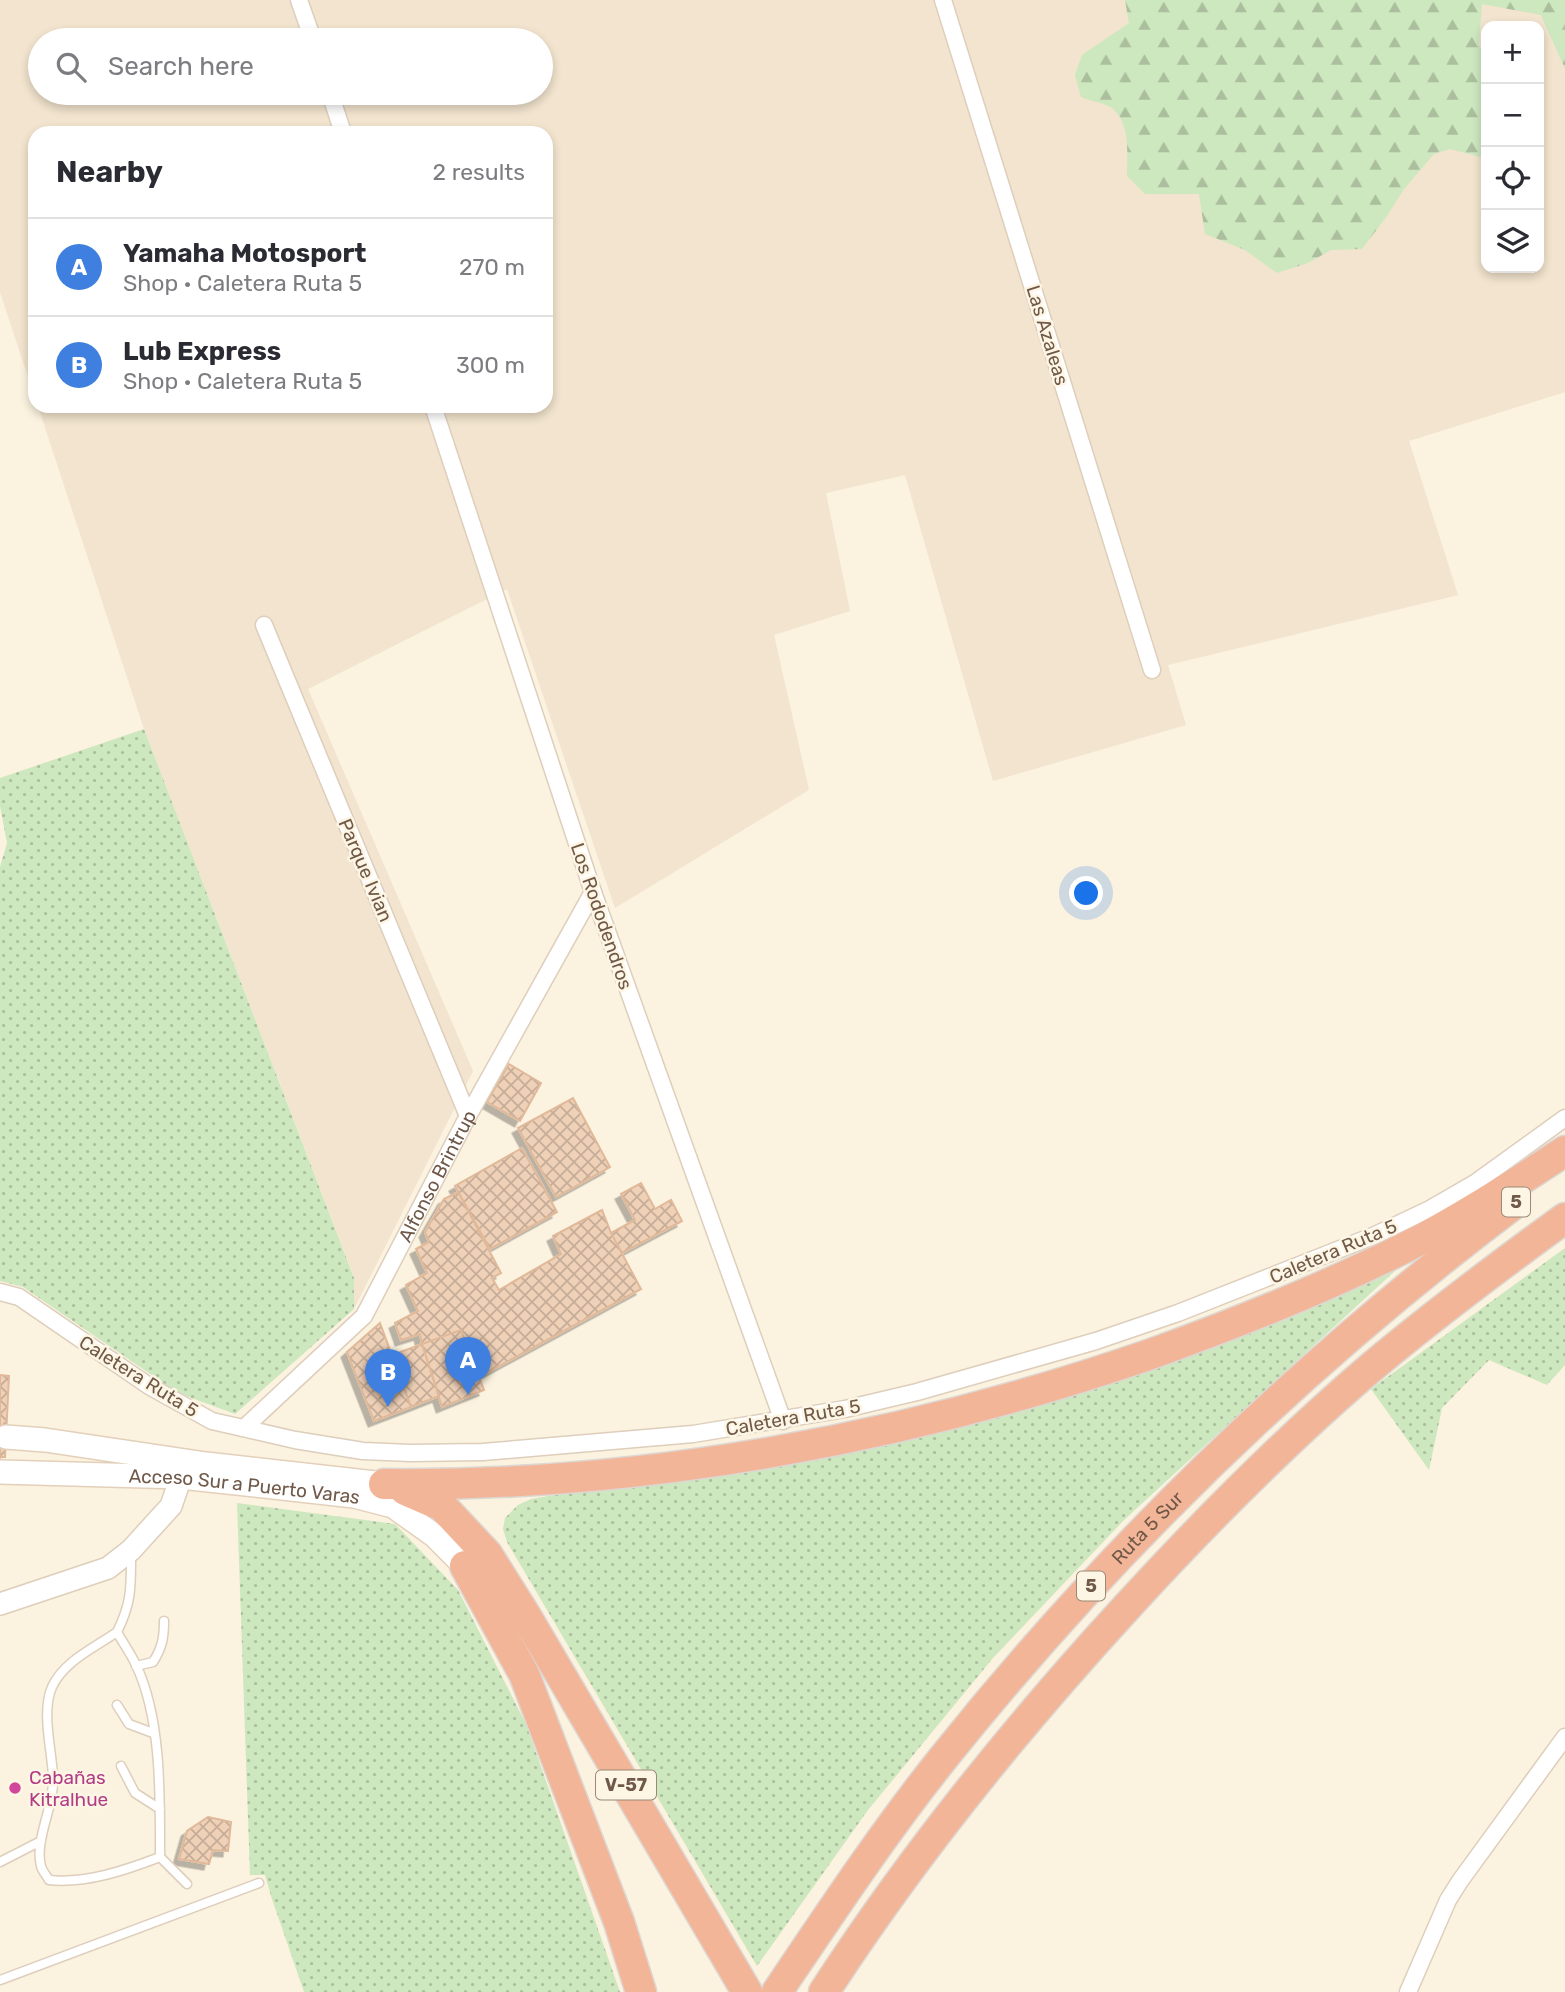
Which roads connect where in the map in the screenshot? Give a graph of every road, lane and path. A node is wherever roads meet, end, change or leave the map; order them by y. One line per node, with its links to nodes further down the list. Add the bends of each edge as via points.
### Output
1 (299, 0): 3 (street)
2 (943, 0): 8 (street, Las Azaleas)
3 (309, 28)
4 (334, 105): 5 (street)
5 (341, 126)
6 (435, 413): 9 (street, Los Rododendros)
7 (264, 625): 10 (street, Parque Ivian)
8 (1153, 670)
9 (593, 892): 10 (street, Alfonso Brintrup); 16 (street, Los Rododendros)
10 (468, 1116): 17 (street, Alfonso Brintrup, via 364,1316)
11 (1565, 1118): 16 (street, Caletera Ruta 5, via 1475,1183 1430,1209 1190,1309 992,1371)
12 (1565, 1151): 21 (highway, via 1456,1220 1368,1266 1217,1329 1056,1385 907,1424 752,1457 593,1476 458,1485)
13 (1565, 1165): 42 (highway, Ruta 5 Sur / 5, via 1458,1246 1317,1364 1103,1573 943,1759)
14 (1565, 1218): 43 (highway, Ruta 5 Sur / 5, via 1361,1377 1175,1555 1003,1747 911,1865)
15 (0, 1292): 17 (street, Caletera Ruta 5, via 19,1297 187,1408 212,1421)
16 (783, 1421): 17 (street, Caletera Ruta 5, via 582,1444 410,1454 363,1451)
17 (244, 1428)
18 (6, 1437): 21 (main road, Acceso Sur a Puerto Varas / V-57)
19 (0, 1472): 20 (main road, Acceso Sur a Puerto Varas / V-57)
20 (181, 1477): 22 (street, via 172,1506); 23 (main road, Acceso Sur a Puerto Varas / V-57, via 354,1496 393,1506 435,1536)
21 (384, 1484): 25 (highway, V-57, via 442,1506 487,1554)
22 (131, 1550): 24 (street, via 108,1568); 27 (lane, via 131,1589)
23 (465, 1566): 25 (highway, V-57); 40 (highway, via 524,1674 619,1922)
24 (0, 1604)
25 (526, 1616): 41 (highway, V-57)
26 (164, 1621): 28 (lane, via 164,1639 153,1662)
27 (117, 1632): 28 (lane); 34 (lane, via 64,1668 51,1689 47,1720 54,1780)
28 (136, 1666): 30 (lane)
29 (117, 1705): 30 (lane, via 129,1724)
30 (153, 1733): 33 (lane)
31 (1565, 1737): 44 (street, via 1448,1900)
32 (121, 1766): 33 (lane, via 135,1793)
33 (160, 1809): 35 (lane)
34 (41, 1841): 35 (lane, via 40,1867 49,1880 130,1869); 36 (lane)
35 (160, 1857): 38 (lane)
36 (0, 1862)
37 (260, 1883): 39 (lane)
38 (187, 1884)
39 (0, 1980)
40 (641, 1992)
41 (747, 1992)
42 (777, 1992)
43 (824, 1992)
44 (1408, 1992)

